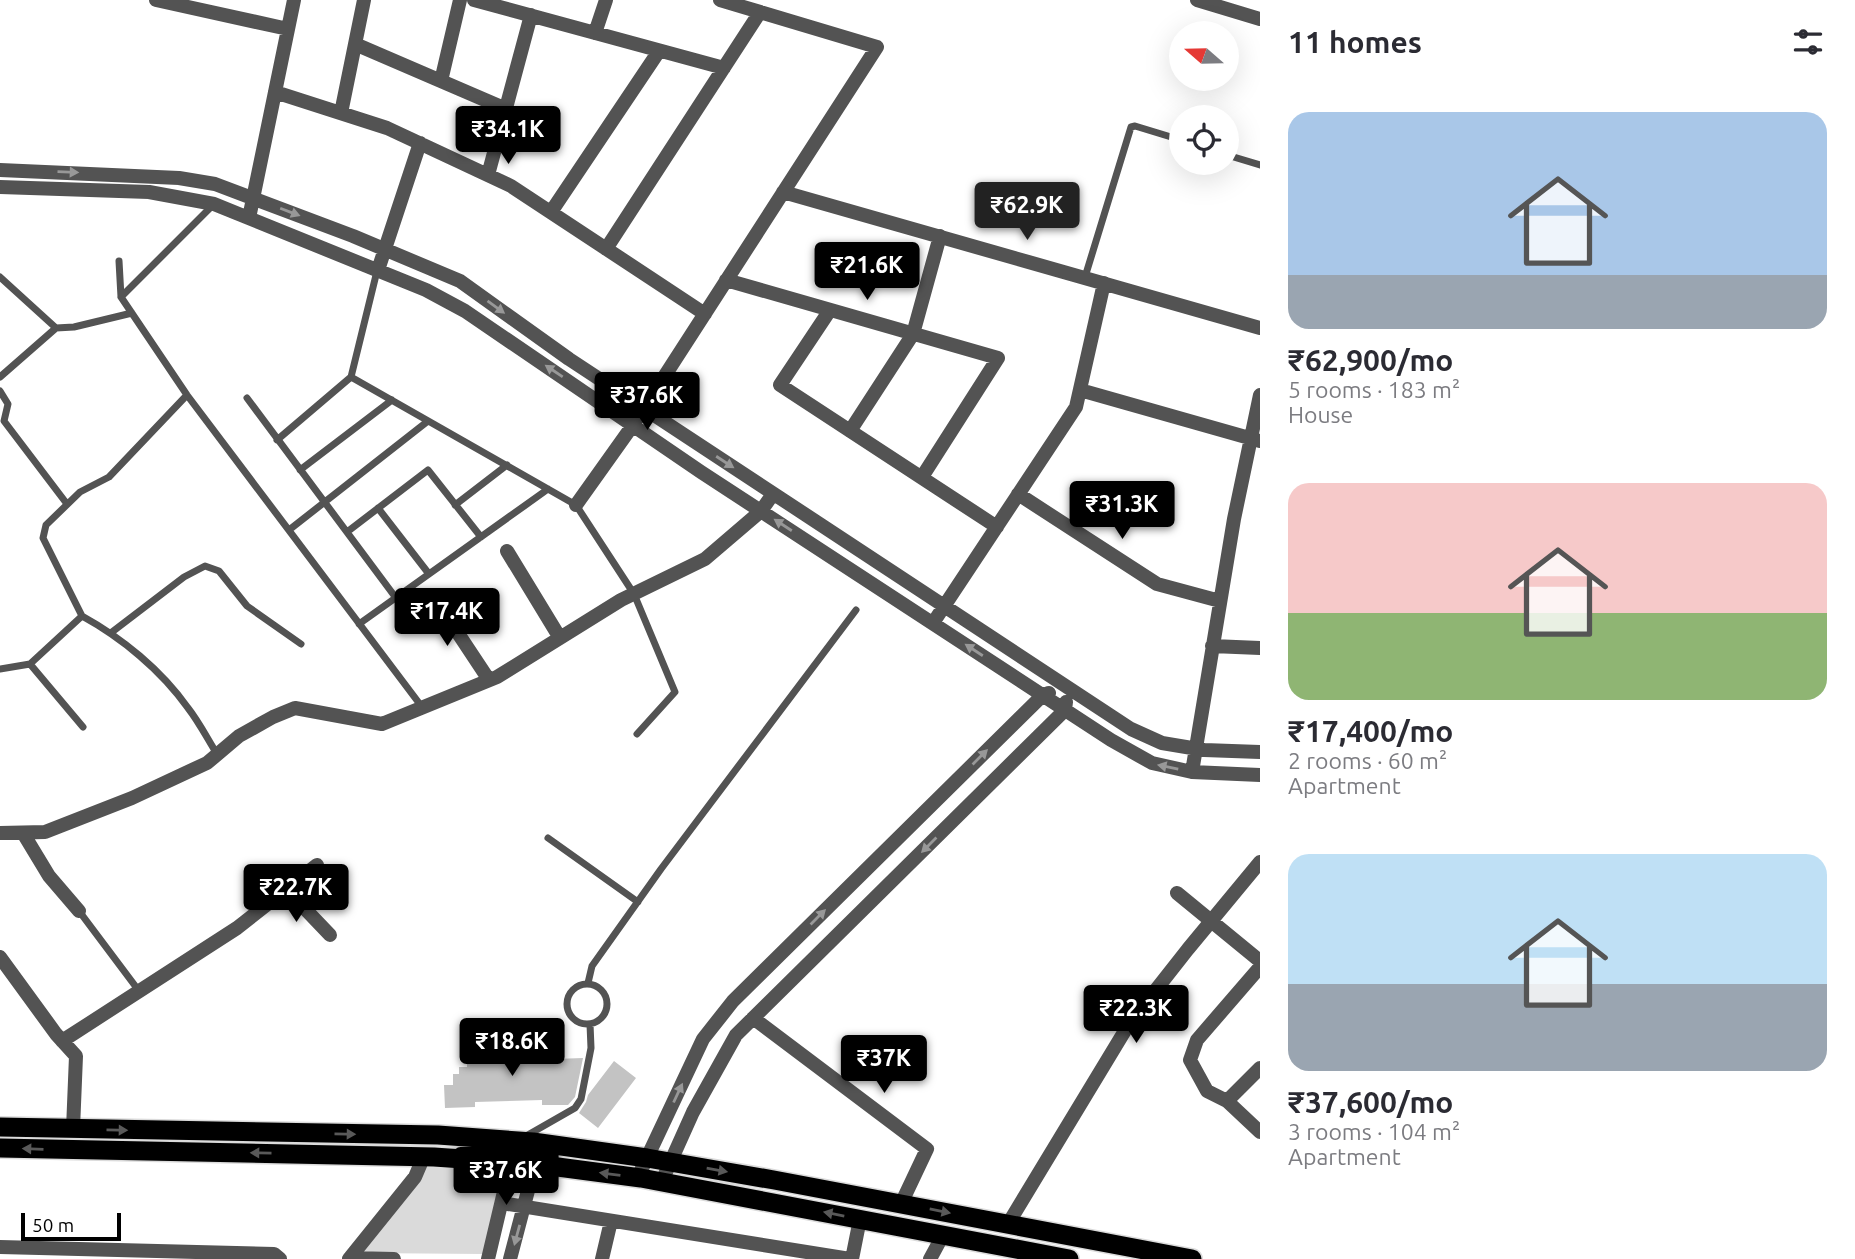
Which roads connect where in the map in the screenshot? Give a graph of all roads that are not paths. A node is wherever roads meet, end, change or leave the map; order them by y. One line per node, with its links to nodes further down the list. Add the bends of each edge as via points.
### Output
1 (156, 0): 9 (street)
2 (294, 0): 13 (street)
3 (364, 0): 15 (street)
4 (460, 0): 18 (street)
5 (474, 0): 11 (street)
6 (606, 0): 14 (street)
7 (720, 0): 10 (street)
8 (1197, 0): 12 (street)
9 (184, 3): 13 (street)
10 (760, 12): 17 (street); 29 (street, via 877,47)
11 (531, 15): 14 (street); 20 (street)
12 (1260, 19)
13 (288, 29): 19 (street)
14 (595, 33): 16 (street)
15 (355, 44): 18 (street); 21 (street)
16 (659, 51): 17 (street); 32 (street)
17 (724, 68): 36 (street)
18 (441, 81): 20 (street)
19 (275, 92): 21 (street); 30 (street)
20 (506, 109): 27 (street)
21 (341, 113): 23 (street)
22 (1169, 136): 40 (lane, via 1131,127)
23 (420, 143): 27 (street); 35 (street)
24 (1239, 159): 25 (lane)
25 (1260, 165)
26 (0, 170): 30 (street, one-way to 30, via 178,178 215,184)
27 (488, 175): 32 (street)
28 (0, 187): 31 (street, via 149,192)
29 (783, 192): 34 (street); 41 (street)
30 (253, 198): 33 (street); 35 (street, one-way to 35)
31 (214, 204): 33 (street); 43 (lane)
32 (551, 212): 36 (street)
33 (249, 218): 38 (street)
34 (940, 236): 40 (street); 49 (street)
35 (385, 249): 38 (street); 58 (street, one-way to 58, via 460,281)
36 (606, 249): 46 (street)
37 (119, 261): 43 (lane)
38 (378, 270): 51 (lane); 60 (street, one-way to 38, via 465,311)
39 (0, 277): 47 (lane)
40 (1085, 278): 42 (street)
41 (726, 280): 44 (street); 46 (street)
42 (1104, 283): 48 (street); 52 (street)
43 (121, 297): 45 (lane)
44 (830, 310): 49 (street); 61 (street, via 780,385)
45 (132, 313): 47 (lane); 54 (lane)
46 (705, 314): 58 (street)
47 (57, 328): 50 (lane)
48 (1260, 328)
49 (913, 334): 61 (street); 66 (street, via 998,358)
50 (0, 377)
51 (351, 377): 57 (lane); 62 (lane)
52 (1080, 390): 63 (street); 69 (street, via 1076,407)
53 (0, 391): 71 (lane, via 8,404 4,421)
54 (187, 395): 71 (lane, via 110,477 80,492); 77 (lane)
55 (1260, 395): 63 (street)
56 (247, 398): 62 (lane)
57 (391, 400): 59 (lane); 65 (lane)
58 (643, 408): 60 (street); 68 (street, one-way to 68)
59 (428, 421): 64 (lane); 70 (lane)
60 (633, 425): 73 (street); 75 (street)
61 (850, 431): 66 (street)
62 (277, 440): 65 (lane)
63 (1255, 440): 85 (street)
64 (507, 465): 67 (lane); 72 (lane)
65 (300, 470): 70 (lane)
66 (922, 477): 76 (street)
67 (548, 489): 73 (lane); 79 (lane)
68 (773, 494): 75 (street); 86 (street)
69 (1018, 494): 76 (street); 85 (street, via 1157,584)
70 (323, 501): 77 (lane); 78 (lane)
71 (67, 505): 88 (lane, via 46,525 44,538)
72 (455, 505): 74 (lane, via 428,470); 79 (lane)
73 (576, 505): 82 (lane)
74 (378, 508): 78 (lane); 81 (lane)
75 (761, 511): 82 (street, via 705,559); 89 (street, one-way to 75)
76 (997, 527): 86 (street)
77 (289, 530): 90 (lane)
78 (347, 532): 84 (lane)
79 (481, 537): 81 (lane)
80 (506, 551): 92 (street)
81 (429, 574): 84 (lane)
82 (634, 594): 92 (street); 104 (lane, via 675,692)
83 (434, 597): 98 (street)
84 (396, 598): 90 (lane)
85 (1220, 601): 94 (street)
86 (944, 606): 89 (street); 99 (street)
87 (856, 610): 117 (lane)
88 (82, 616): 91 (lane); 96 (lane)
89 (933, 623): 100 (street, one-way to 89)
90 (359, 624): 101 (lane)
91 (112, 632): 93 (lane, via 205,566 219,571 247,606); 107 (lane, via 187,707)
92 (560, 638): 98 (street)
93 (301, 644)
94 (1212, 646): 95 (street); 105 (street)
95 (1260, 648)
96 (30, 664): 97 (lane); 103 (lane)
97 (0, 669)
98 (489, 680): 101 (street)
99 (1067, 687): 100 (street); 102 (street); 105 (street, via 1130,729 1162,743)
100 (1043, 695): 102 (street); 137 (street, one-way to 100, via 703,1039 733,1001)
101 (422, 707): 107 (street, via 382,724 295,708 239,736)
102 (1065, 710): 108 (street, one-way to 102, via 1152,763); 126 (street, one-way to 126)
103 (83, 727)
104 (637, 734)
105 (1196, 748): 106 (street); 108 (street)
106 (1260, 752)
107 (217, 754): 111 (street, via 132,798 45,832)
108 (1192, 772): 109 (street)
109 (1260, 775)
110 (0, 833): 111 (street)
111 (23, 833): 118 (street, via 49,876)
112 (548, 838): 117 (lane)
113 (1260, 862): 119 (street)
114 (317, 866): 115 (street)
115 (287, 890): 120 (street); 125 (street)
116 (1177, 893): 119 (street)
117 (638, 902): 124 (lane, via 592,966)
118 (79, 911): 125 (lane)
119 (1211, 921): 122 (street); 148 (street, via 1129,1024)
120 (330, 935)
121 (0, 957): 128 (street)
122 (1260, 961)
123 (1260, 967): 130 (street, via 1197,1040 1190,1060 1207,1091)
124 (588, 983): 127 (lane, via 596,985 607,999 604,1015); 127 (lane, via 573,989 566,1004 573,1019)
125 (139, 992): 128 (street)
126 (753, 1018): 139 (street, via 736,1035 692,1112); 144 (street, via 927,1149)
127 (590, 1024): 134 (lane, via 592,1048 581,1099 575,1108)
128 (62, 1041): 132 (street, via 75,1056)
129 (1260, 1069): 130 (street)
130 (1227, 1101): 133 (street)
131 (0, 1127): 132 (highway)
132 (73, 1129): 134 (highway, one-way to 134, via 438,1135)
133 (1260, 1132)
134 (519, 1141): 137 (highway)
135 (0, 1148): 136 (highway, one-way to 135)
136 (424, 1156): 138 (highway); 152 (street, via 415,1177)
137 (647, 1158): 139 (highway); 141 (street)
138 (511, 1162): 140 (highway); 143 (street)
139 (670, 1162): 142 (street); 144 (highway, one-way to 144)
140 (535, 1164): 141 (highway, one-way to 140); 145 (street)
141 (638, 1177): 142 (highway)
142 (662, 1181): 146 (highway, one-way to 142)
143 (502, 1203): 145 (street); 154 (street)
144 (901, 1204): 148 (highway, one-way to 148)
145 (524, 1206): 147 (street); 155 (street, one-way to 155)
146 (860, 1219): 149 (highway); 157 (street)
147 (611, 1221): 156 (street); 157 (street)
148 (1007, 1224): 160 (highway)
149 (943, 1235): 158 (street); 159 (highway)
150 (0, 1247): 151 (street, via 274,1254)
151 (280, 1259)
152 (350, 1259): 153 (street)
153 (394, 1259)
154 (488, 1259)
155 (510, 1259)
156 (602, 1259)
157 (851, 1259)
158 (930, 1259)
159 (1069, 1259)
160 (1192, 1259)

